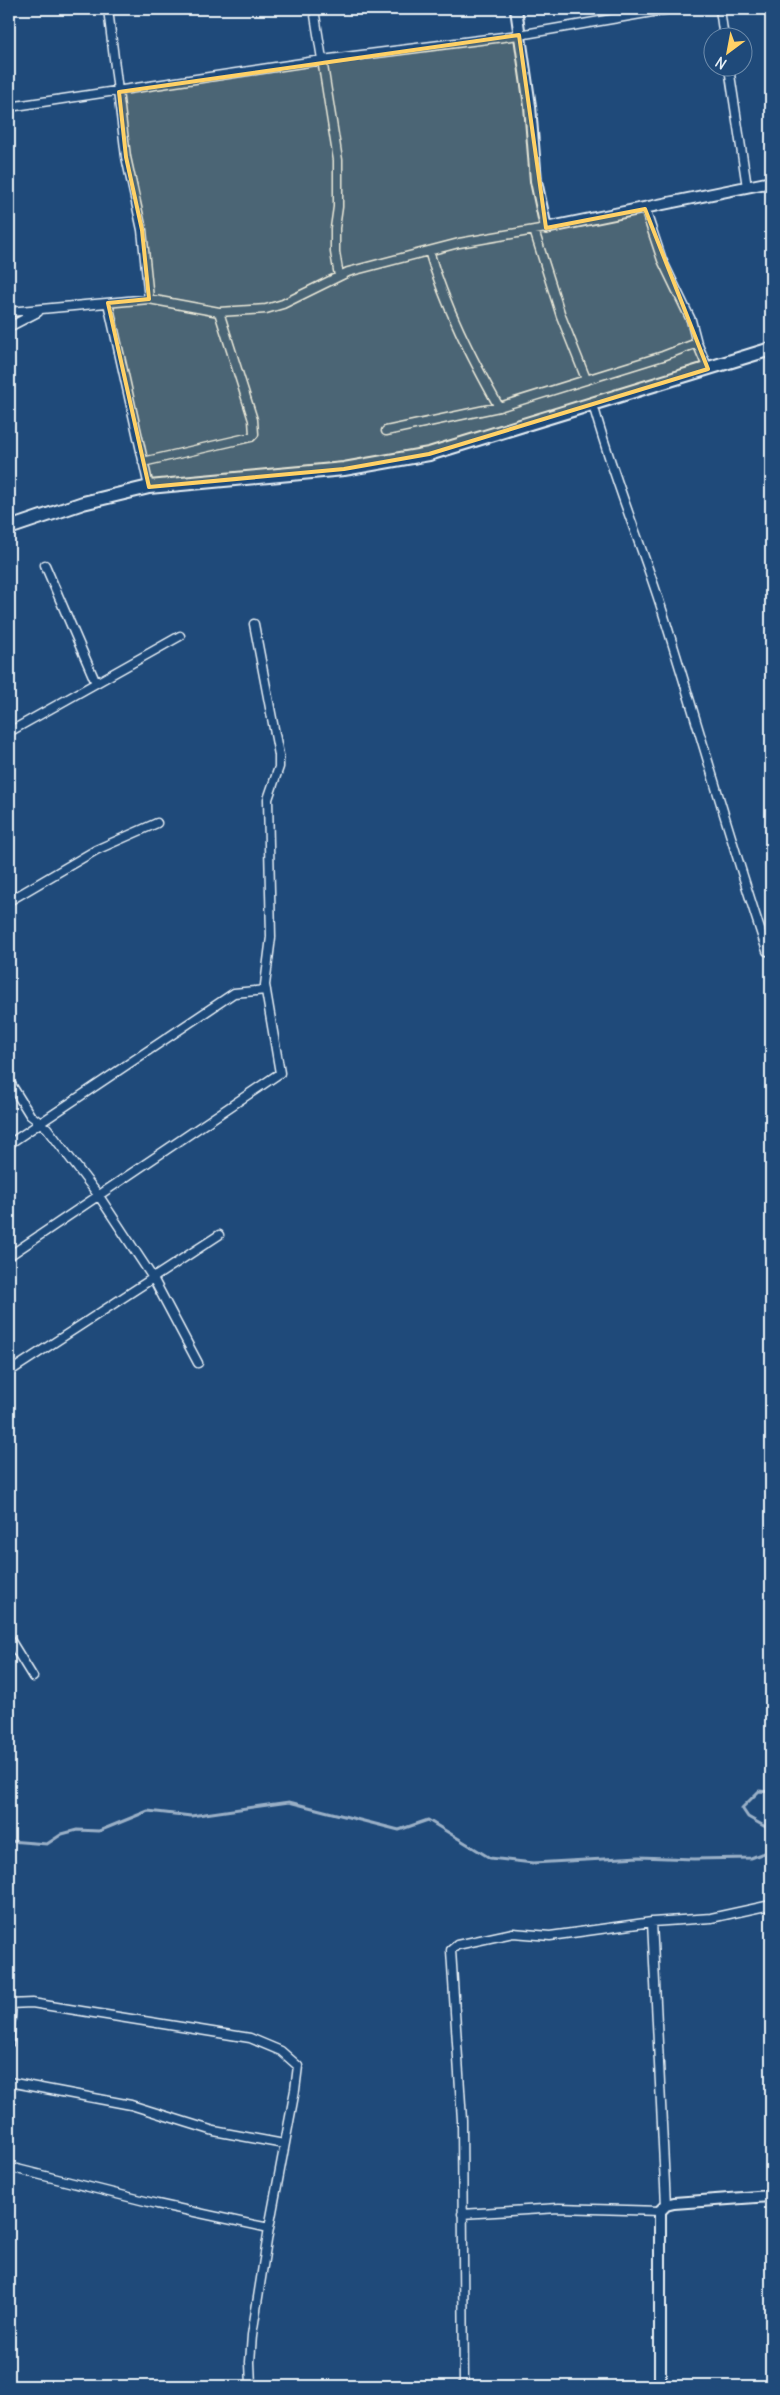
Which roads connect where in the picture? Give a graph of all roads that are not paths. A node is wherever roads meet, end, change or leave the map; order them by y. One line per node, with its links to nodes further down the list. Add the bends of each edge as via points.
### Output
1 (108, 9): 10 (street)
2 (314, 9): 8 (street)
3 (516, 9): 7 (street)
4 (670, 9): 7 (street)
5 (720, 9): 6 (street)
6 (723, 28)
7 (519, 34): 8 (street); 15 (street, via 530,106 536,180)
8 (322, 60): 10 (street); 18 (street, via 338,160 335,252)
9 (731, 78): 13 (street)
10 (119, 92): 11 (street); 19 (street, via 126,157 142,230)
11 (9, 107)
12 (771, 182): 13 (street)
13 (747, 187): 14 (street)
14 (645, 209): 15 (street); 25 (street, via 662,260 691,320)
15 (546, 228): 16 (street)
16 (534, 230): 17 (street); 28 (street)
17 (429, 250): 18 (street); 30 (street, via 438,281 464,341)
18 (340, 276): 23 (street, via 283,304 266,309)
19 (149, 299): 20 (street); 23 (street)
20 (108, 302): 21 (street); 32 (street)
21 (42, 310): 22 (street); 24 (street)
22 (9, 312)
23 (218, 312): 32 (street, via 253,420 254,434)
24 (9, 327)
25 (697, 343): 27 (street); 28 (street)
26 (771, 349): 27 (highway)
27 (708, 369): 29 (highway)
28 (586, 379): 30 (street)
29 (593, 404): 33 (highway, via 429,454 344,469); 42 (street, via 660,604)
30 (499, 407): 31 (street)
31 (386, 431)
32 (143, 462): 33 (street)
33 (149, 487): 34 (highway, via 83,503)
34 (9, 528)
35 (45, 565): 38 (street)
36 (254, 624): 43 (street, via 279,755 279,767 268,799 272,938)
37 (180, 636): 38 (street)
38 (96, 683): 39 (street)
39 (9, 732)
40 (157, 823): 41 (street, via 96,850)
41 (9, 901)
42 (767, 951)
43 (266, 990): 45 (street, via 234,993); 47 (street, via 280,1073)
44 (9, 1081): 45 (street, via 30,1115)
45 (40, 1124): 46 (street); 47 (street, via 47,1128)
46 (9, 1144)
47 (99, 1196): 49 (street); 50 (street)
48 (220, 1235): 50 (street)
49 (9, 1256)
50 (153, 1278): 51 (street); 52 (street)
51 (198, 1363)
52 (9, 1372)
53 (9, 1638): 54 (street)
54 (33, 1677)
55 (771, 1905): 56 (street, via 712,1918)
56 (652, 1922): 63 (street); 64 (street, via 550,1936 504,1934 458,1945 452,1950 462,2120)
57 (10, 2004): 58 (street); 60 (street, via 41,2005 228,2034 250,2038 281,2051 298,2066)
58 (9, 2043)
59 (9, 2082): 60 (street, via 131,2105 214,2131)
60 (284, 2144): 65 (street)
61 (9, 2167): 65 (street)
62 (771, 2196): 63 (street)
63 (663, 2208): 64 (street, via 559,2208); 68 (street)
64 (462, 2214): 67 (street)
65 (269, 2228): 66 (street, via 252,2335)
66 (251, 2386)
67 (464, 2386)
68 (660, 2386)

